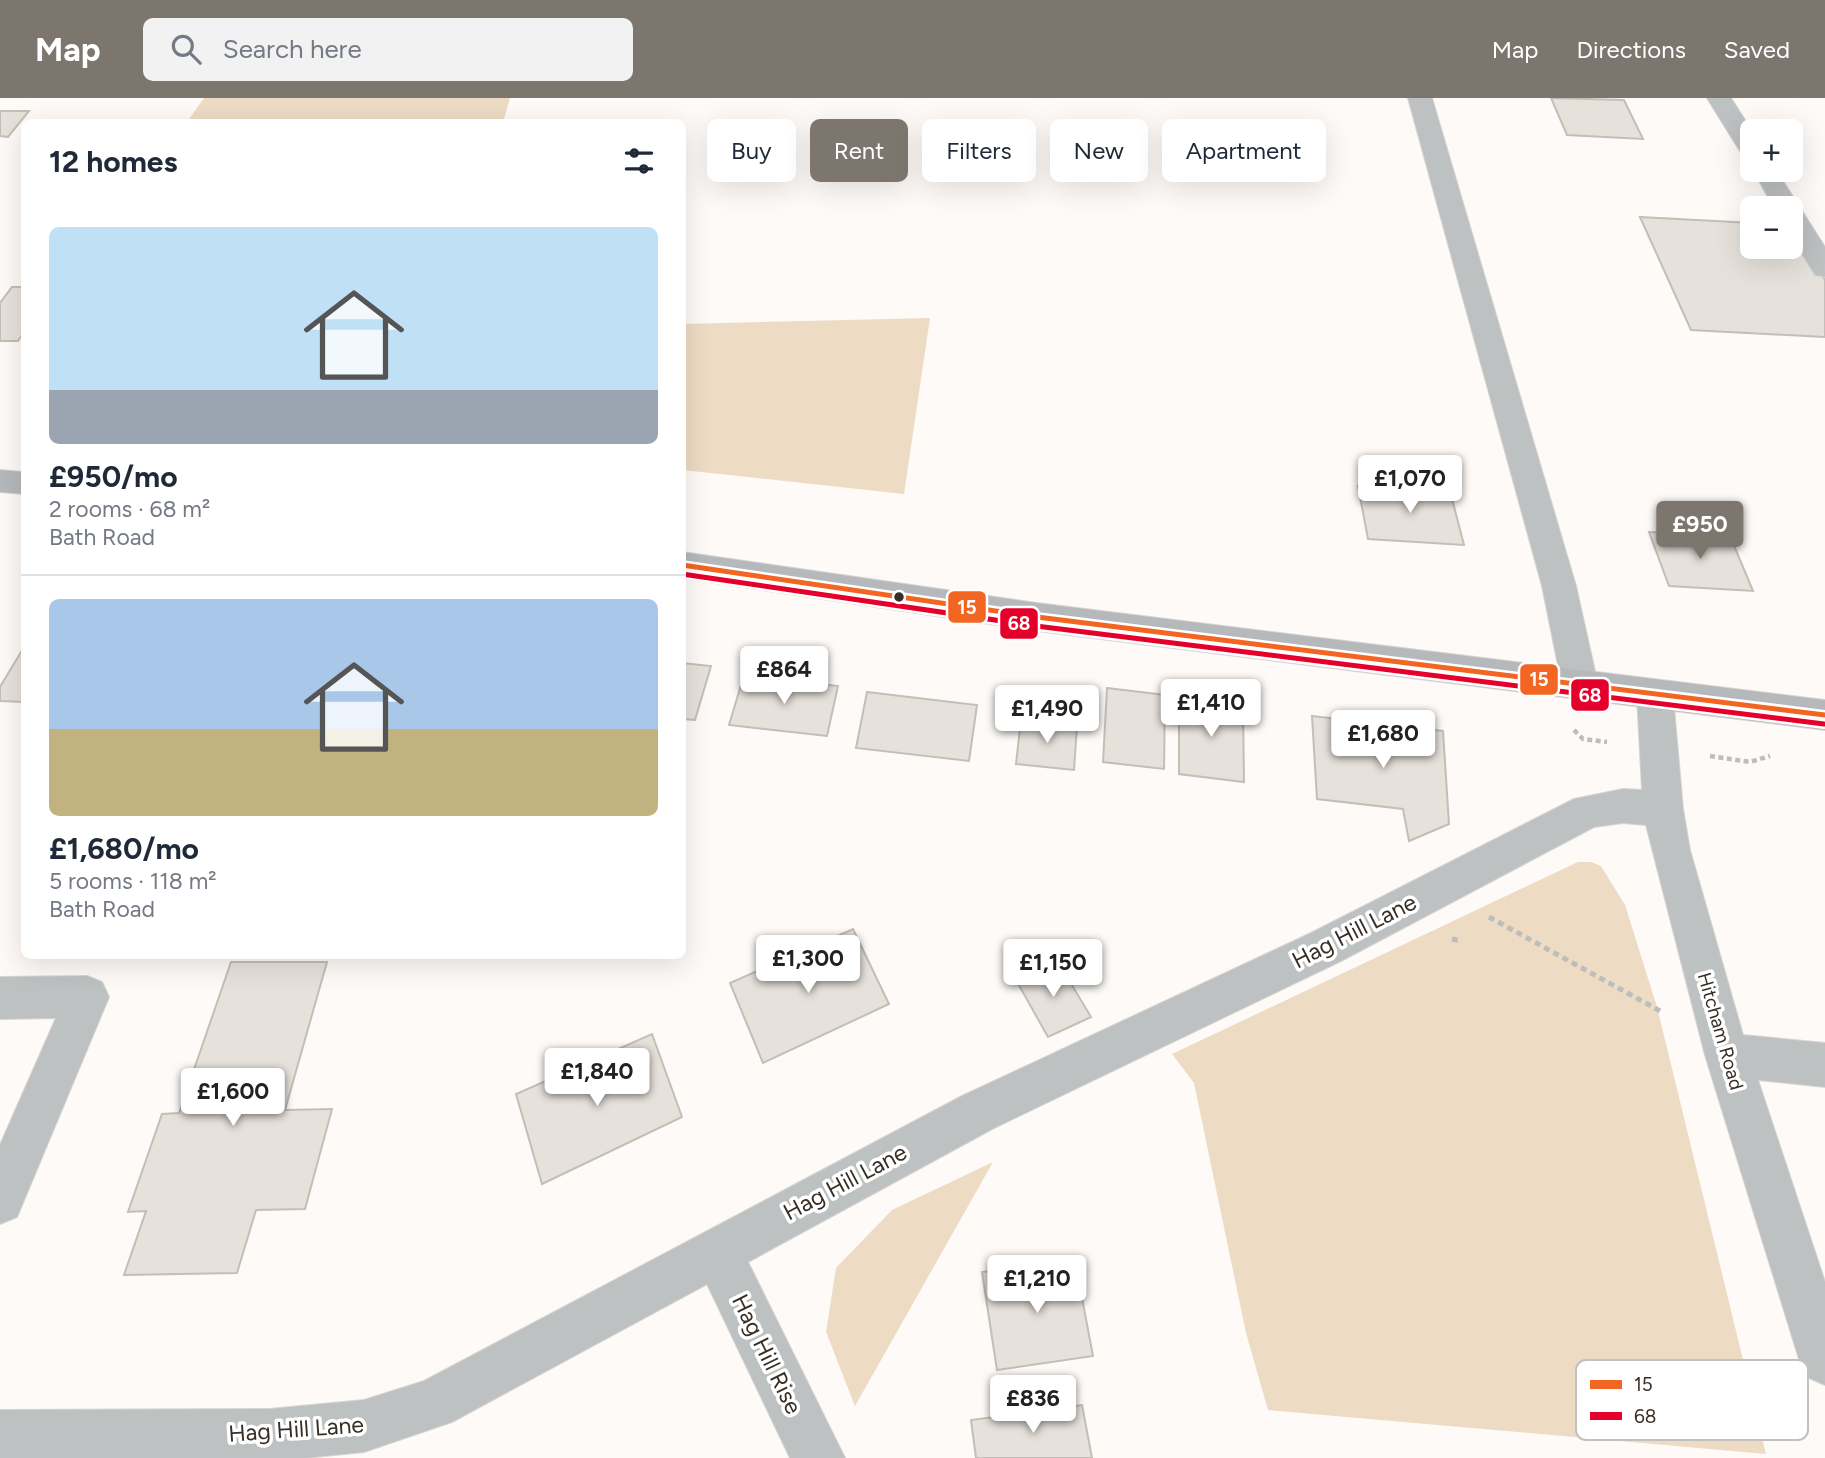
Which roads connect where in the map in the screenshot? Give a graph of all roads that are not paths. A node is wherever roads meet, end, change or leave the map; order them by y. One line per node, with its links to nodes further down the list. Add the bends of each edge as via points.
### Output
1 (1420, 98): 9 (street, via 1559,586)
2 (1719, 98): 3 (street)
3 (1740, 132)
4 (1803, 234): 5 (street)
5 (1825, 269)
6 (0, 481): 7 (main road)
7 (21, 483)
8 (686, 566): 9 (main road, via 1037,617)
9 (1580, 685): 10 (main road)
10 (1655, 695): 11 (main road); 12 (street, Hitcham Road)
11 (1825, 715)
12 (1663, 809): 14 (street, Hitcham Road, via 1670,850); 17 (street, Hag Hill Lane, via 1623,806 1588,811 1326,947 978,1112)
13 (0, 999): 16 (street, via 87,997)
14 (1726, 1051): 15 (street); 18 (street, Hitcham Road)
15 (1825, 1065)
16 (0, 1200)
17 (716, 1250): 19 (street, Hag Hill Lane, via 434,1404 364,1426 270,1435); 20 (street, Hag Hill Rise)
18 (1825, 1359)
19 (0, 1436)
20 (818, 1458)

